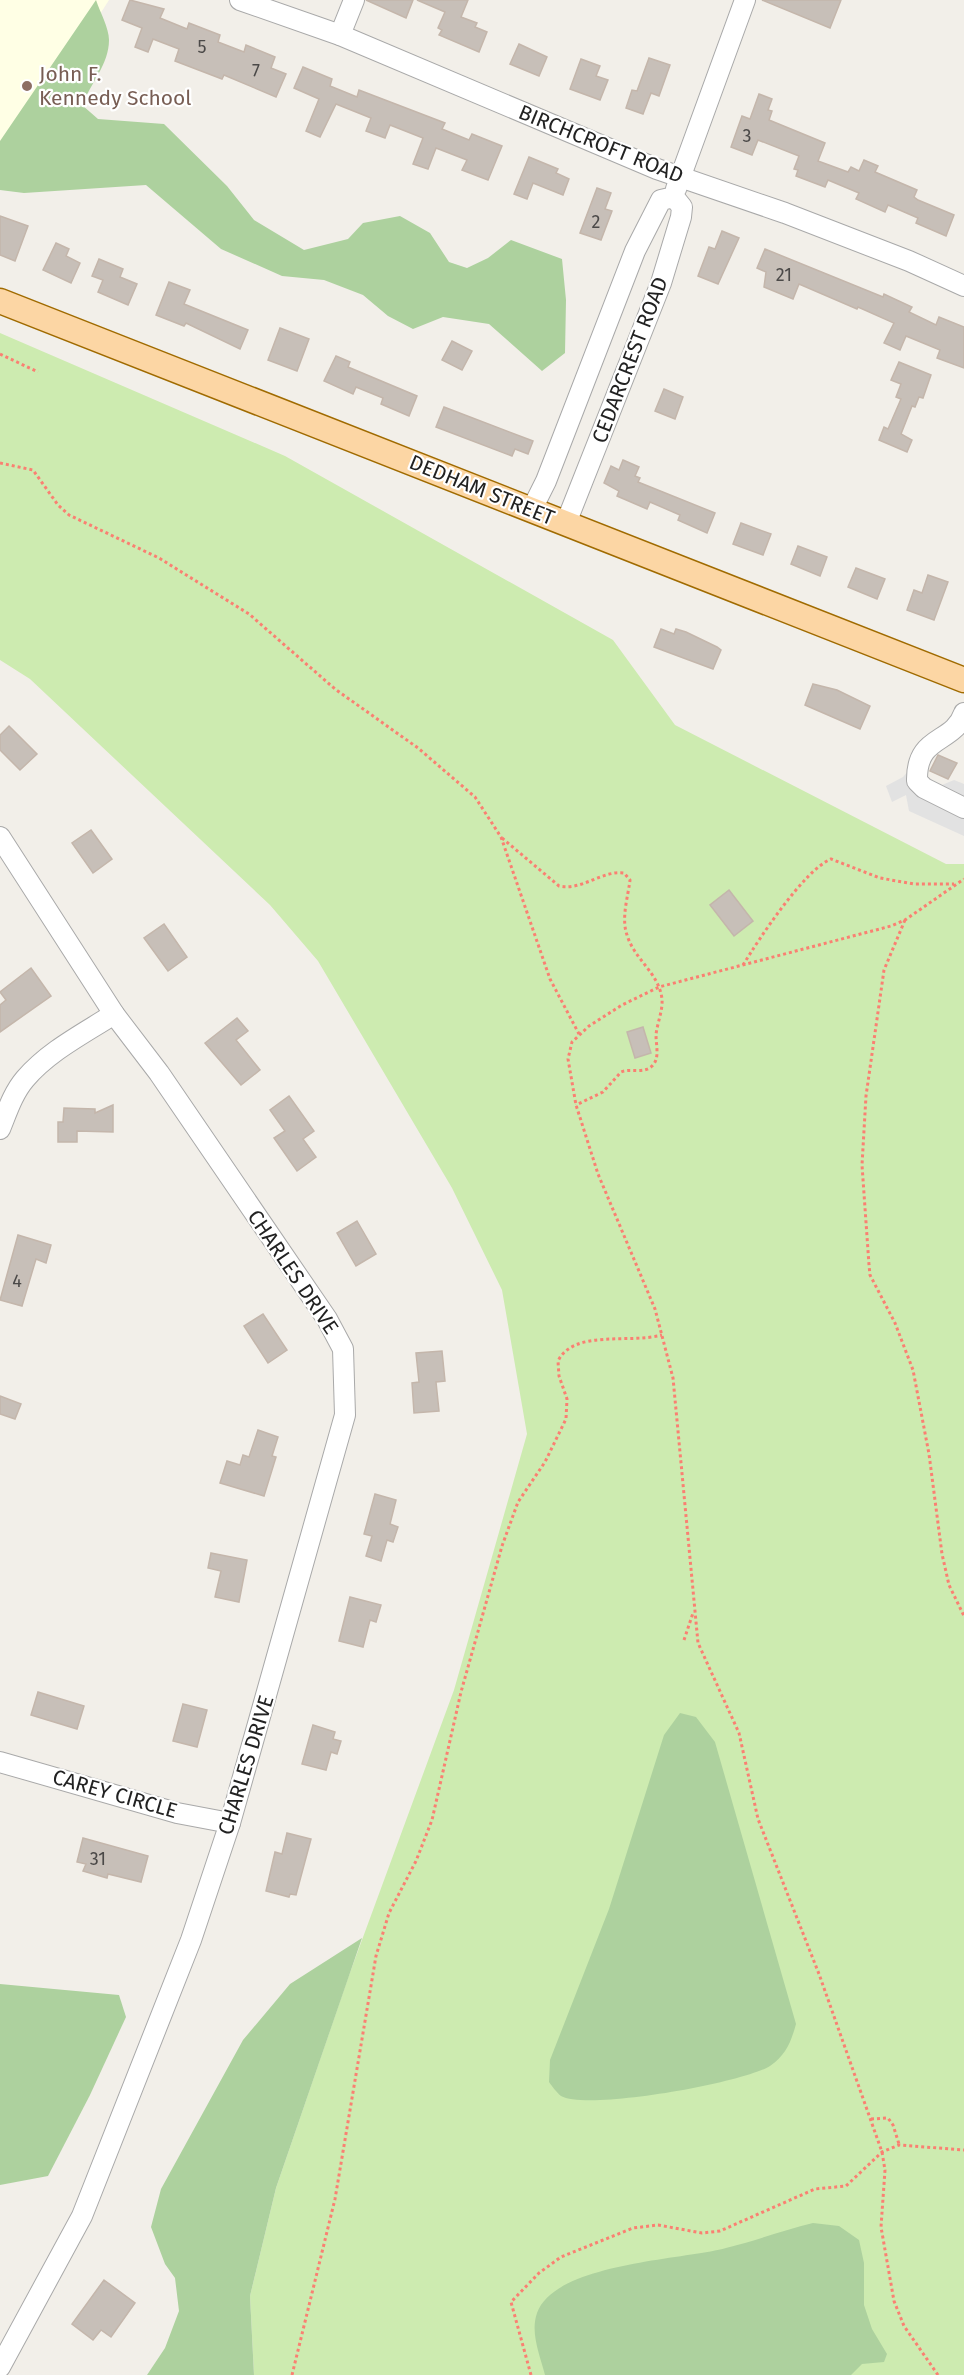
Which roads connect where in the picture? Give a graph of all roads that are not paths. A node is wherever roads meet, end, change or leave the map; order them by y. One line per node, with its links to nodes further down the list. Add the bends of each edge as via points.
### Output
1 (240, 0): 4 (street, BIRCHCROFT ROAD)
2 (354, 0): 4 (street)
3 (745, 0): 5 (street, CEDARCREST ROAD)
4 (340, 35): 5 (street, BIRCHCROFT ROAD)
5 (680, 177): 6 (street, CEDARCREST ROAD); 7 (street, BIRCHCROFT ROAD, via 796,217)
6 (674, 196): 9 (street, CEDARCREST ROAD, via 661,200 636,251); 10 (street, CEDARCREST ROAD, via 682,207 681,217 661,283)
7 (964, 286)
8 (0, 301): 9 (main road, DEDHAM STREET)
9 (532, 509): 10 (main road, DEDHAM STREET)
10 (566, 524): 11 (main road, DEDHAM STREET)
11 (964, 680)
12 (964, 713): 13 (street, via 956,729 937,738 924,752 917,774 917,781 924,788)
13 (964, 808)
14 (0, 837): 15 (street, CHARLES DRIVE)
15 (114, 1014): 16 (street, via 52,1053 24,1080); 18 (street, CHARLES DRIVE, via 159,1073 327,1319 343,1349 345,1415)
16 (0, 1129)
17 (0, 1762): 18 (street, CAREY CIRCLE, via 177,1813)
18 (230, 1823): 19 (street, CHARLES DRIVE, via 191,1940 82,2216)
19 (0, 2367)

